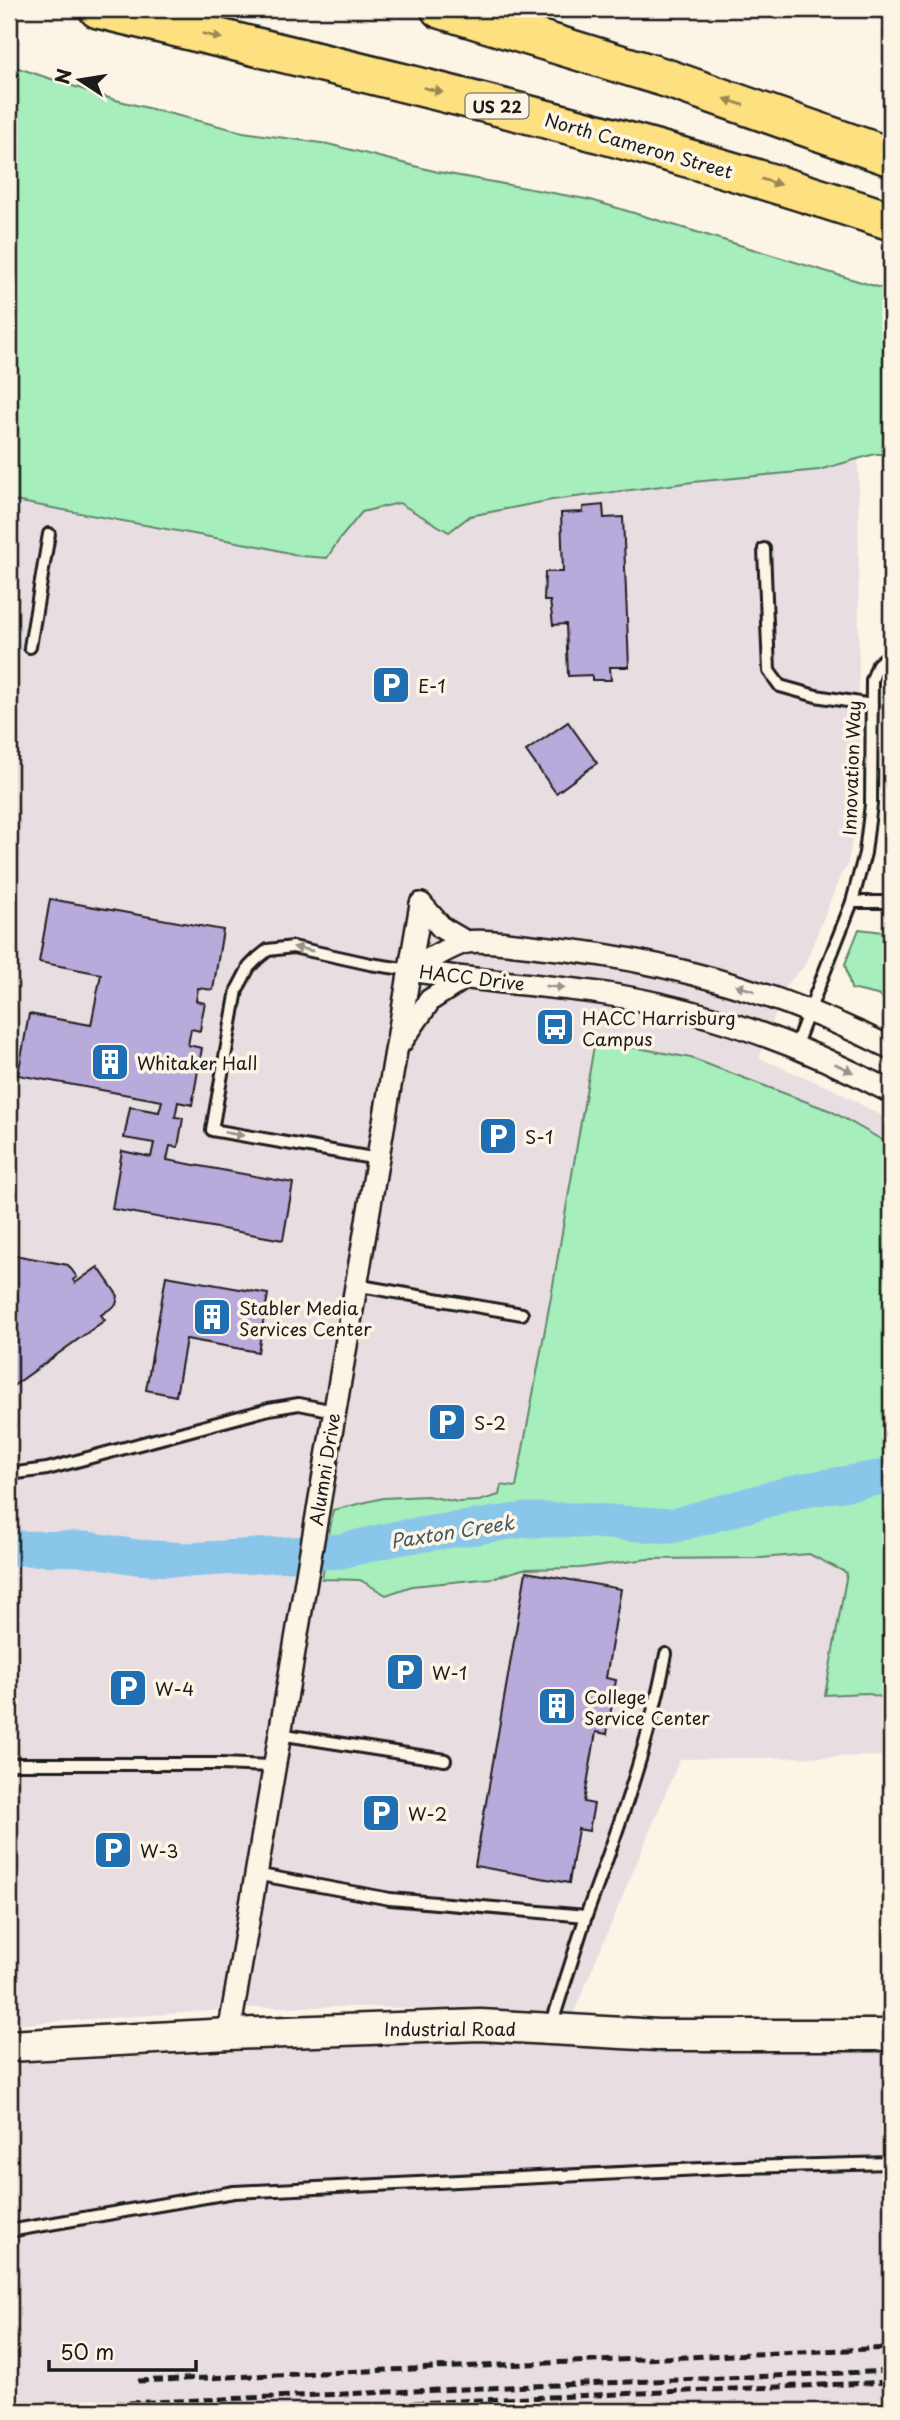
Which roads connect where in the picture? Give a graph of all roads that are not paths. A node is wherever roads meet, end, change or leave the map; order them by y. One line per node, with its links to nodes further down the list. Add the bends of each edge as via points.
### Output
1 (98, 9): 4 (highway, North Cameron Street / US 22, one-way to 4, via 580,127)
2 (440, 9): 3 (highway, one-way to 2, via 666,79)
3 (891, 157)
4 (891, 221)
5 (49, 534): 7 (lane)
6 (764, 549): 9 (lane, via 769,671 780,686)
7 (30, 647)
8 (891, 653): 9 (lane, Innovation Way, via 874,673)
9 (872, 705): 10 (lane, Innovation Way, via 871,804)
10 (852, 902): 11 (lane); 15 (lane, Innovation Way)
11 (891, 902)
12 (466, 942): 13 (street, HACC Drive); 13 (street, Alumni Drive, via 442,928 421,904); 15 (street, HACC Drive, one-way to 12, via 656,964 562,949)
13 (410, 970): 14 (street, HACC Drive); 18 (street, Alumni Drive); 20 (lane, one-way to 20, via 293,947 268,950 248,967 234,1000 212,1130)
14 (463, 979): 16 (street, HACC Drive, one-way to 16, via 557,987 648,1002); 18 (street, via 430,1000)
15 (809, 1011): 16 (lane, Innovation Way); 17 (street, HACC Drive)
16 (794, 1047): 19 (street, HACC Drive, one-way to 19)
17 (891, 1048)
18 (396, 1049): 20 (street, Alumni Drive)
19 (891, 1092)
20 (378, 1159): 21 (street, Alumni Drive)
21 (355, 1285): 22 (lane); 23 (street, Alumni Drive)
22 (522, 1314)
23 (334, 1411): 24 (lane, via 299,1404 269,1409 47,1469); 26 (street, Alumni Drive)
24 (9, 1474)
25 (666, 1654): 31 (lane, via 635,1779)
26 (279, 1734): 27 (lane); 29 (street, Alumni Drive)
27 (445, 1760)
28 (9, 1764): 29 (lane)
29 (273, 1766): 30 (street, Alumni Drive)
30 (255, 1874): 31 (lane, via 390,1899); 33 (street, Alumni Drive)
31 (586, 1916): 32 (lane)
32 (550, 2029): 33 (street, Industrial Road, via 480,2025); 34 (street, Industrial Road, via 658,2035)
33 (229, 2034): 35 (street, Industrial Road)
34 (891, 2035)
35 (9, 2046)
36 (891, 2163): 37 (lane, via 234,2192)
37 (9, 2231)

